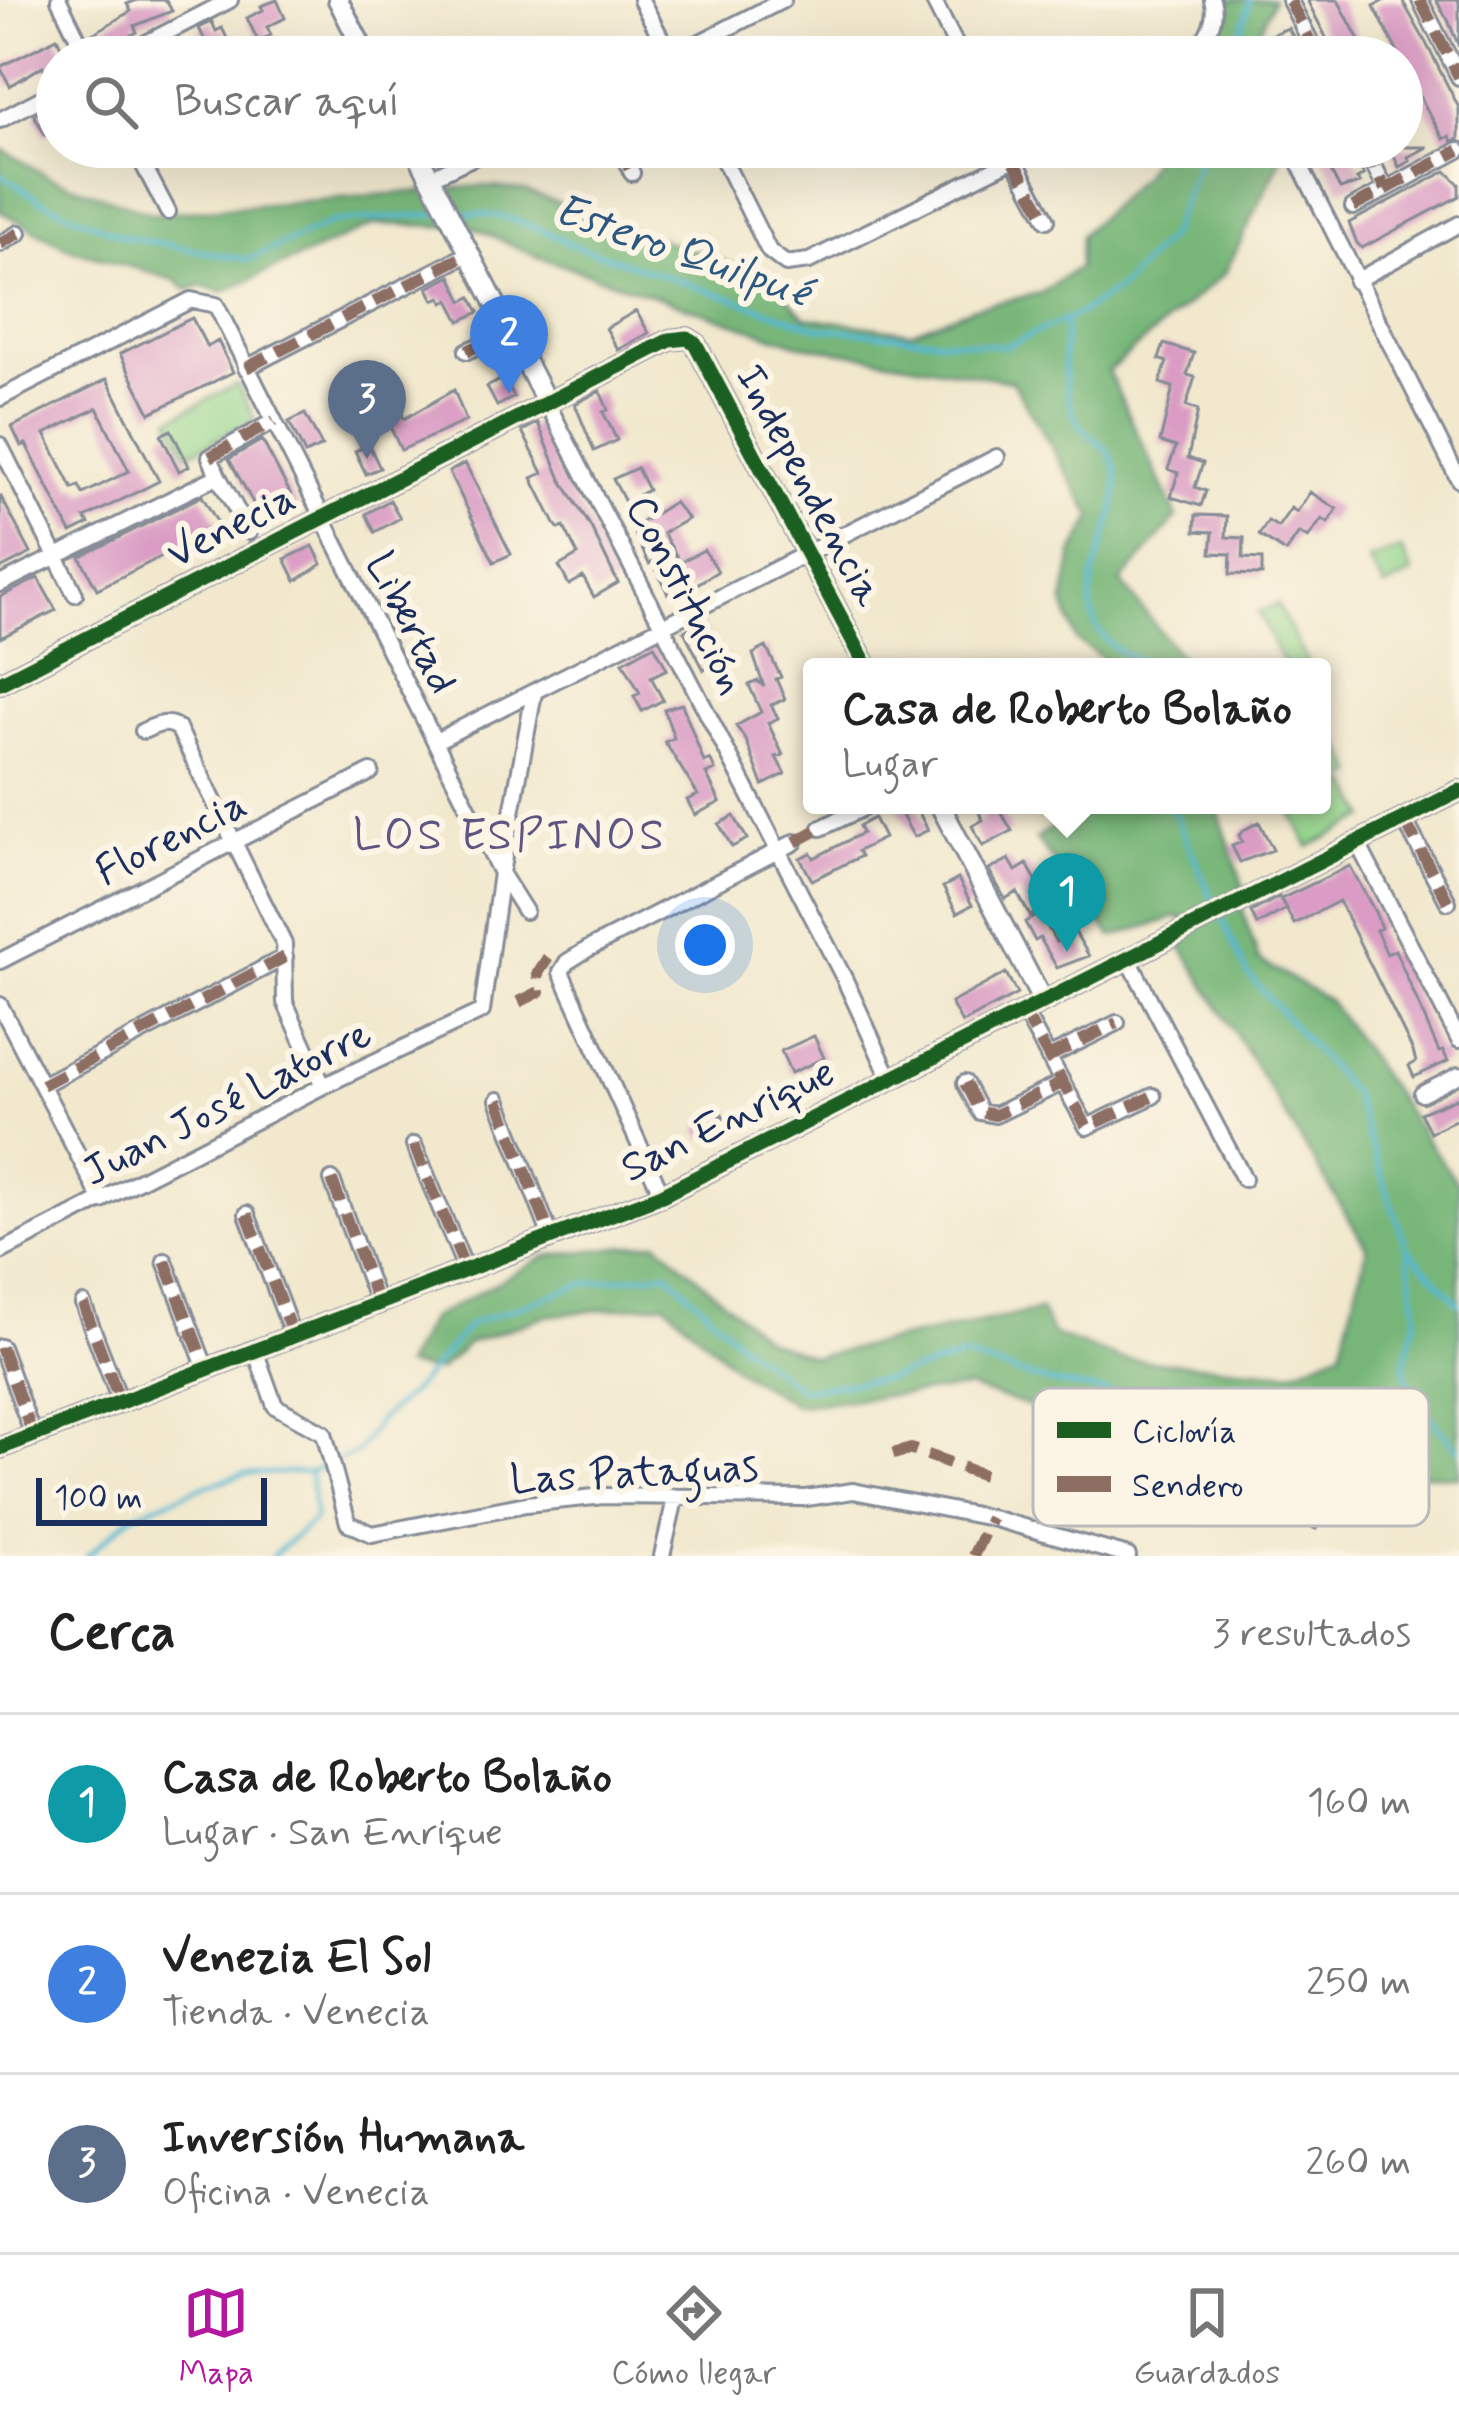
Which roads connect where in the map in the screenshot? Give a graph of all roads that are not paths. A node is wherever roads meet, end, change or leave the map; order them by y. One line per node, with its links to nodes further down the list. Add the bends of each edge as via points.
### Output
1 (58, 0): 10 (street)
2 (230, 0): 11 (street)
3 (338, 0): 12 (street)
4 (641, 0): 13 (street)
5 (783, 0): 14 (street)
6 (933, 0): 15 (street)
7 (1420, 0): 18 (street)
8 (1290, 1): 17 (street)
9 (1213, 3): 16 (street)
10 (76, 36)
11 (160, 36)
12 (356, 36)
13 (660, 36)
14 (712, 36)
15 (951, 36)
16 (1205, 36)
17 (1308, 36)
18 (1459, 77)
19 (36, 101): 20 (street)
20 (0, 120)
21 (1459, 150): 33 (street)
22 (145, 168): 35 (street)
23 (424, 168): 32 (street, Constitución)
24 (458, 168): 32 (street)
25 (630, 168): 31 (street)
26 (728, 168): 27 (street, via 769,251 786,264 808,261)
27 (982, 168)
28 (1018, 168): 36 (street)
29 (1301, 168): 41 (street)
30 (1375, 168): 33 (street)
31 (632, 172)
32 (432, 183): 40 (street, Constitución)
33 (1386, 189): 34 (street)
34 (1353, 207)
35 (168, 212)
36 (1047, 220)
37 (1459, 224): 41 (street)
38 (19, 233): 39 (street)
39 (0, 244)
40 (469, 254): 42 (street, Constitución); 45 (street)
41 (1356, 280): 52 (street)
42 (510, 332): 44 (street); 47 (street, Constitución)
43 (687, 338): 47 (street, Venecia); 55 (street, Independencia)
44 (466, 351)
45 (246, 368): 46 (street, Libertad, via 216,305 190,300); 48 (street, Libertad)
46 (0, 398)
47 (546, 401): 53 (street, Venecia); 59 (street, Constitución)
48 (274, 422): 51 (street, via 210,457); 53 (street, Libertad)
49 (0, 446): 56 (street)
50 (997, 457): 55 (street)
51 (218, 476): 54 (street); 56 (street)
52 (1459, 480)
53 (323, 517): 61 (street, Venecia); 64 (street, Libertad)
54 (249, 532)
55 (807, 554): 59 (street); 60 (street, Independencia)
56 (57, 556): 57 (street); 58 (street)
57 (0, 584)
58 (75, 594)
59 (665, 627): 62 (street); 74 (street, Constitución)
60 (862, 658)
61 (0, 682)
62 (534, 693): 64 (street); 75 (street)
63 (143, 731): 71 (street, via 161,723 178,728)
64 (436, 741): 75 (street, Libertad)
65 (371, 772): 71 (street, Florencia)
66 (1459, 791): 69 (street, San Enrique)
67 (851, 814): 70 (street)
68 (945, 814): 81 (street)
69 (1404, 819): 73 (street, San Enrique); 76 (street)
70 (821, 828)
71 (234, 840): 78 (street); 80 (street, Florencia)
72 (795, 842): 74 (street)
73 (1357, 842): 79 (street, San Enrique); 85 (street)
74 (779, 851): 88 (street, Constitución); 99 (street, via 606,940 561,972)
75 (501, 873): 77 (street, Libertad); 92 (street, Juan José Latorre, via 482,1011)
76 (1448, 902)
77 (525, 911)
78 (285, 957): 91 (street); 92 (street, via 285,1002)
79 (1128, 958): 81 (street, San Enrique); 97 (street)
80 (0, 961)
81 (1042, 1000): 83 (street, San Enrique)
82 (0, 1005): 91 (street)
83 (1023, 1010): 86 (street); 88 (street, San Enrique)
84 (1117, 1023): 86 (street)
85 (1459, 1040)
86 (1048, 1057): 90 (street)
87 (1459, 1075): 93 (street)
88 (890, 1078): 99 (street, San Enrique)
89 (965, 1082): 90 (street, via 980,1112 995,1115)
90 (1062, 1083): 94 (street, via 1088,1127)
91 (42, 1085): 100 (street)
92 (323, 1086): 100 (street, Juan José Latorre)
93 (1422, 1094)
94 (1154, 1096)
95 (498, 1100): 102 (street)
96 (414, 1145): 105 (street)
97 (1244, 1179)
98 (332, 1180): 107 (street)
99 (662, 1195): 102 (street, San Enrique)
100 (102, 1201): 103 (street, Juan José Latorre)
101 (247, 1214): 108 (street)
102 (551, 1237): 105 (street, San Enrique)
103 (0, 1252)
104 (165, 1261): 111 (street)
105 (466, 1270): 107 (street, San Enrique)
106 (83, 1304): 112 (street)
107 (378, 1304): 108 (street, San Enrique)
108 (293, 1336): 110 (street, San Enrique)
109 (1, 1347): 113 (street)
110 (256, 1350): 111 (street, San Enrique); 115 (street, Las Pataguas, via 275,1406 324,1433 348,1523 372,1534 526,1504)
111 (206, 1369): 112 (street, San Enrique)
112 (120, 1401): 113 (street, San Enrique)
113 (33, 1435): 114 (street, San Enrique)
114 (0, 1448)
115 (675, 1499): 116 (street); 117 (street, Las Pataguas, via 853,1490)
116 (662, 1556)
117 (1128, 1556)

